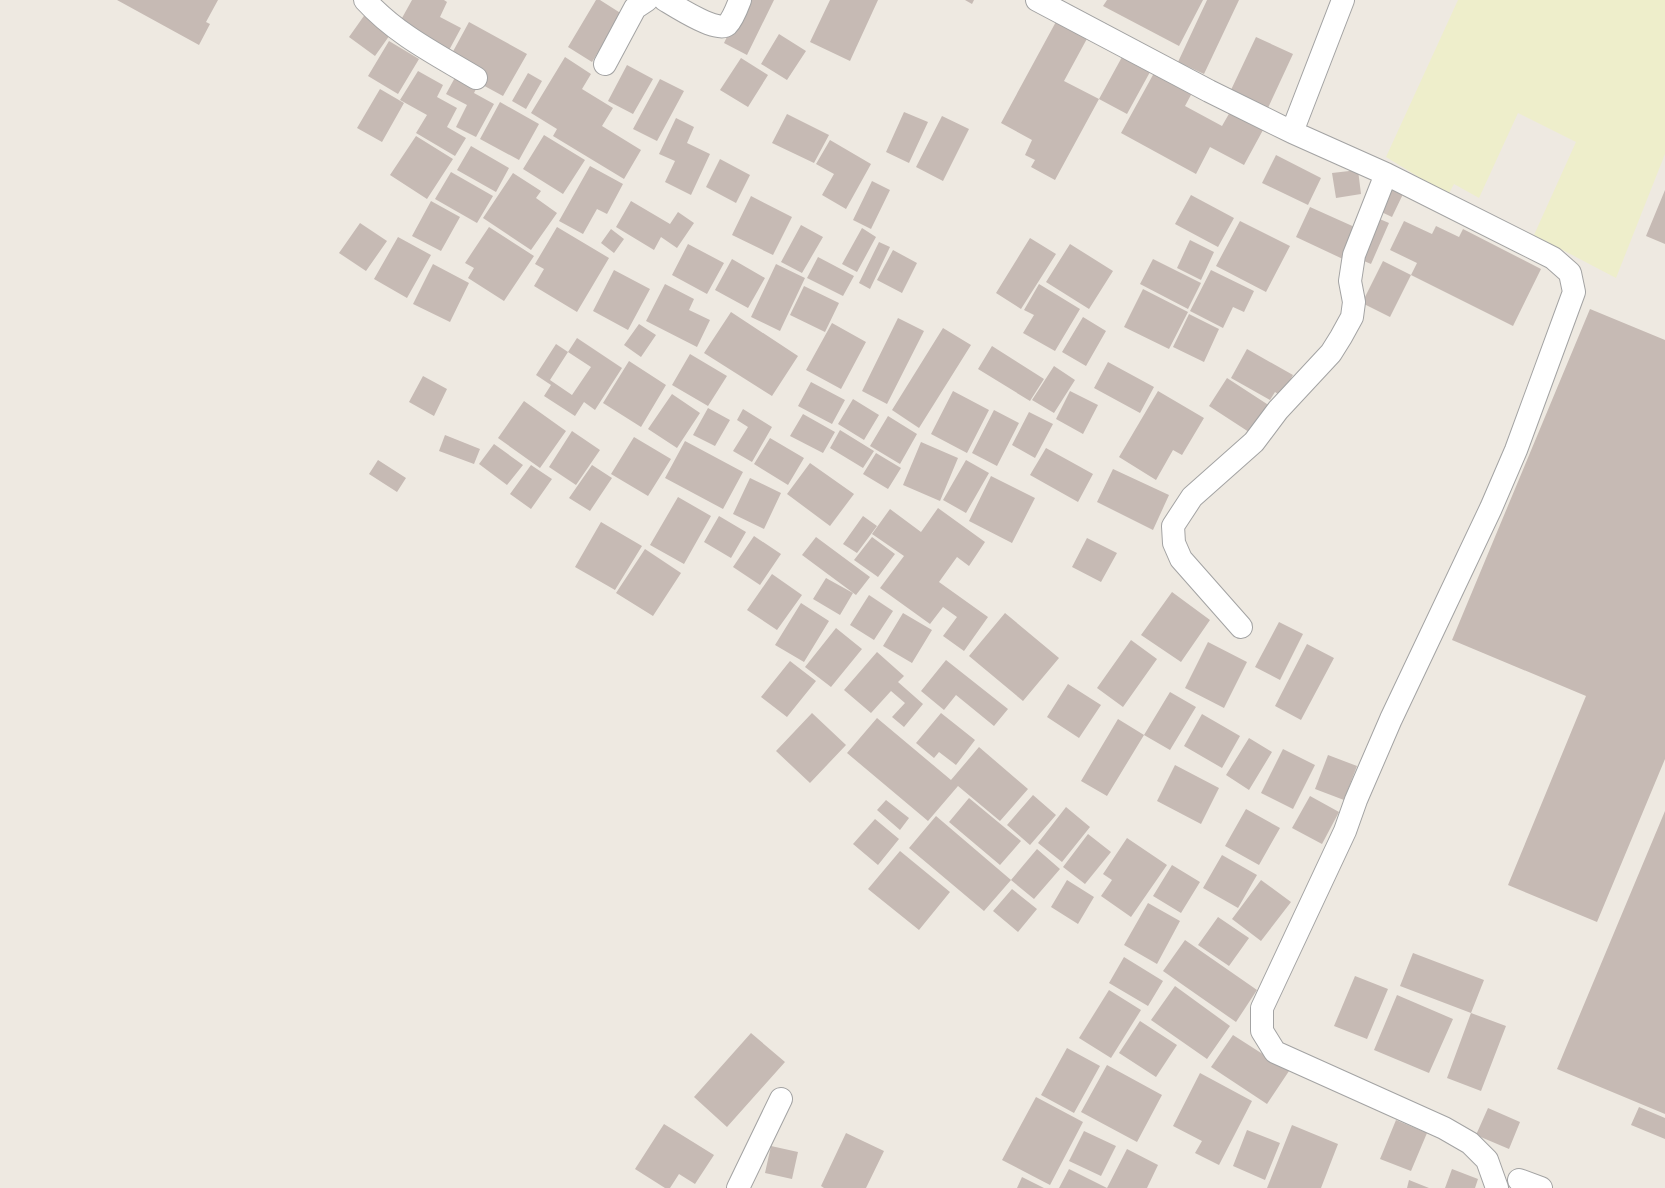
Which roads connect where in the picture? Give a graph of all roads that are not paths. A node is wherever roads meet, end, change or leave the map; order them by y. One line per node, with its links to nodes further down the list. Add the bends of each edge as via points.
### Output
1 (365, 0): 8 (street, via 402,34)
2 (647, 0): 7 (street, via 635,8)
3 (664, 0): 4 (street, via 722,27 731,20)
4 (740, 0)
5 (1038, 0): 9 (street)
6 (1343, 0): 9 (street)
7 (605, 64)
8 (476, 78)
9 (1292, 132): 10 (street)
10 (1386, 174): 11 (street, via 1354,255 1350,281 1354,302 1352,317 1341,337 1331,353 1278,410 1254,442 1192,497 1174,526 1174,543 1181,559); 15 (street, via 1553,258 1570,273 1574,292 1516,450 1491,508 1391,719 1345,831 1262,1008 1262,1032 1275,1052 1470,1142 1487,1160)
11 (1241, 627)
12 (781, 1099): 14 (street)
13 (1519, 1180): 16 (street)
14 (738, 1188)
15 (1497, 1188)
16 (1541, 1188)

